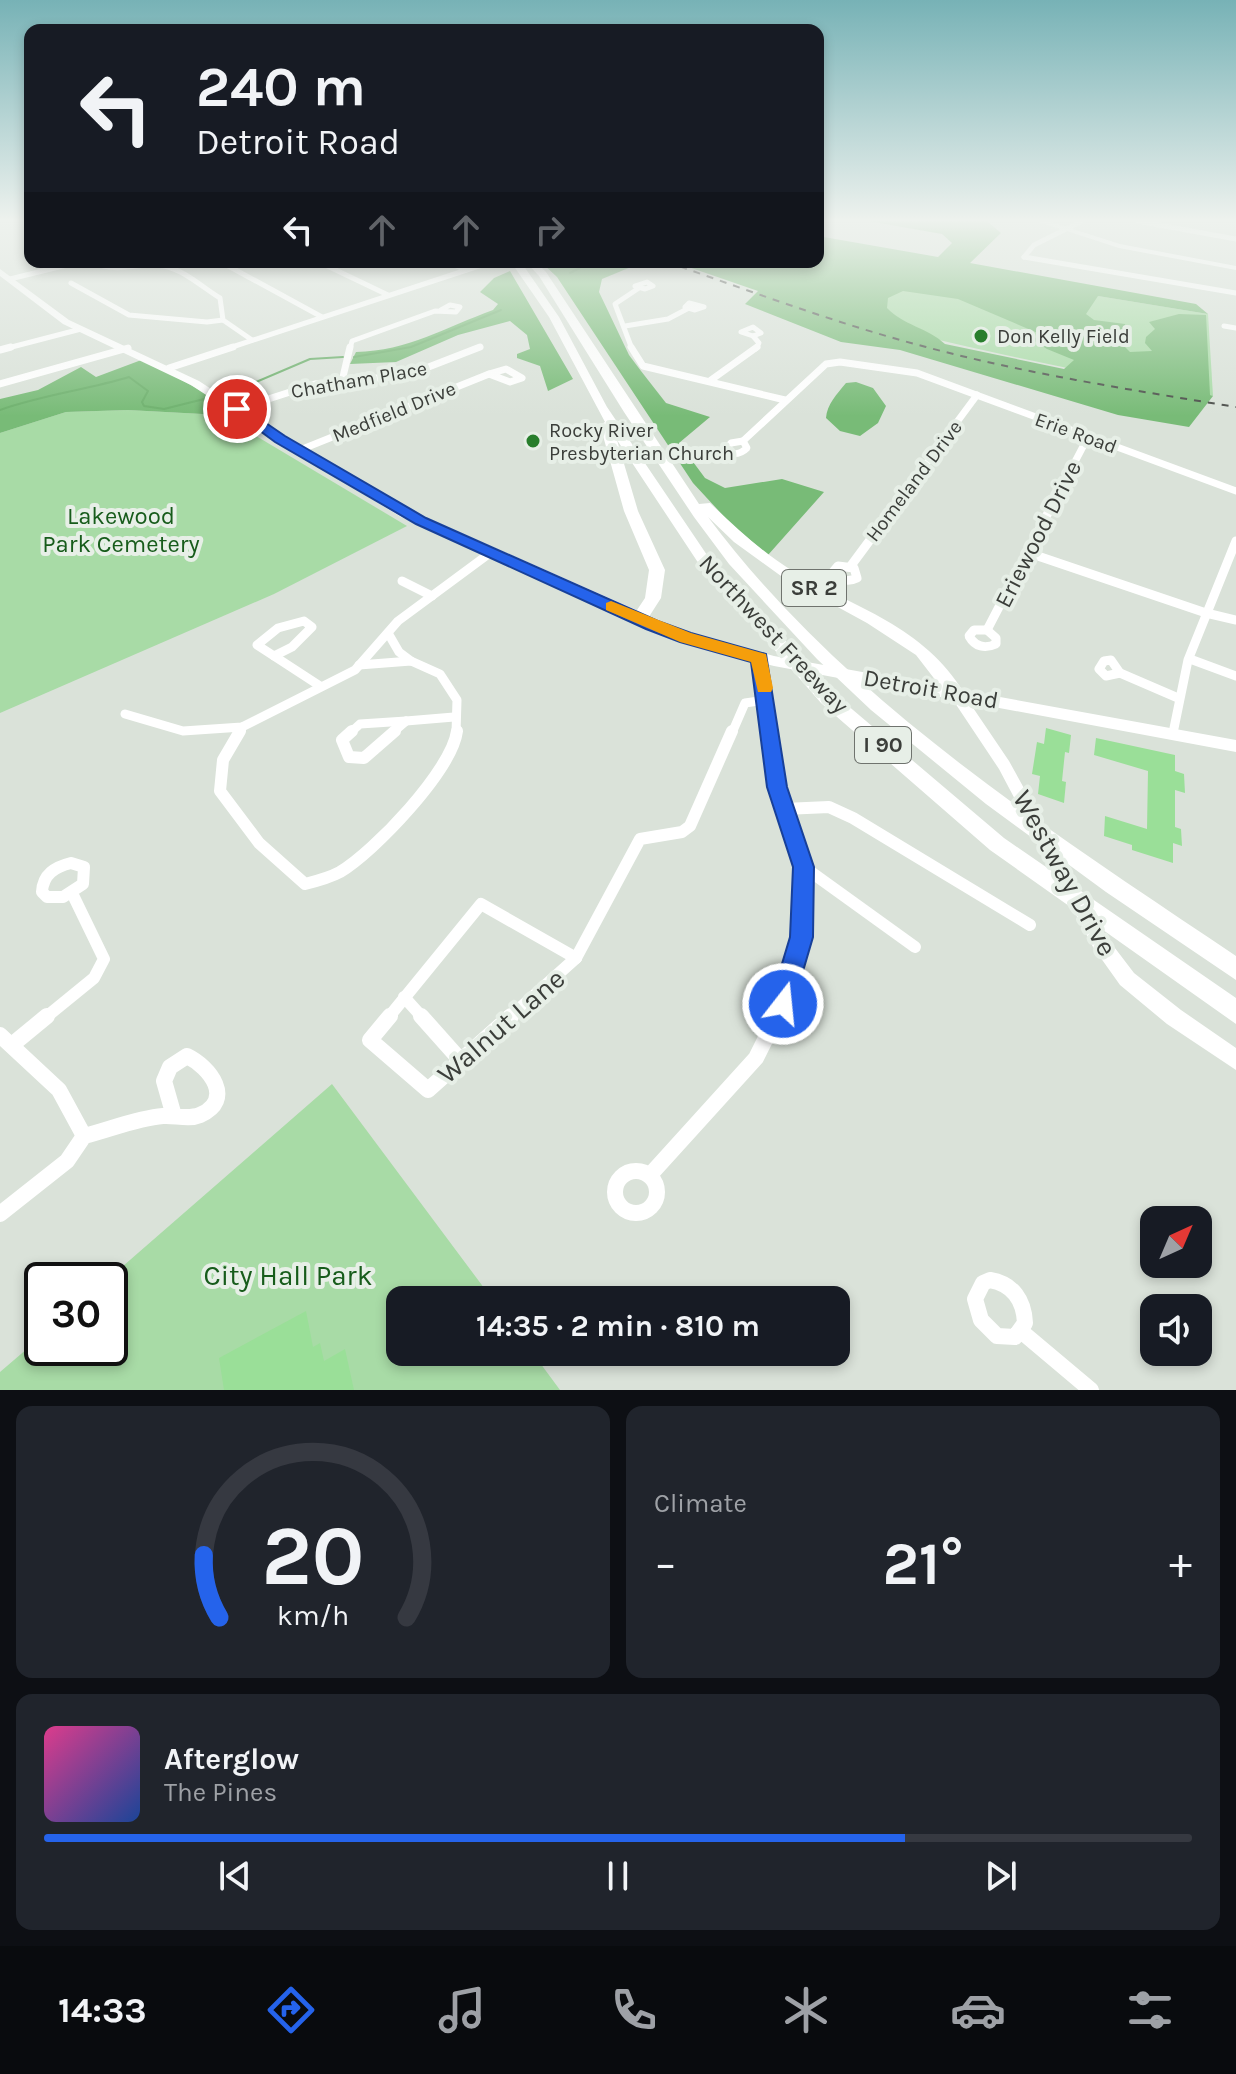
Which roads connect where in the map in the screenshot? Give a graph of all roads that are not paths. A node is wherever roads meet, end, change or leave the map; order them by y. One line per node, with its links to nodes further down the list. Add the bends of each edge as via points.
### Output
1 (18, 286): 20 (main road, Detroit Road)
2 (76, 286): 16 (street, via 129,315)
3 (199, 286): 16 (street, via 220,298)
4 (265, 286): 15 (street)
5 (369, 286): 12 (street)
6 (416, 286): 12 (street)
7 (532, 286): 33 (highway, Northwest Freeway / I 90)
8 (550, 286): 38 (highway, Northwest Freeway / I 90)
9 (1194, 286): 11 (street)
10 (639, 288): 17 (street, via 615,304)
11 (1236, 293)
12 (388, 295): 15 (street)
13 (687, 309): 17 (street, via 668,319)
14 (441, 310): 29 (street, via 352,341)
15 (322, 317): 22 (street)
16 (223, 320): 22 (street)
17 (625, 326): 28 (street, via 643,366)
18 (1224, 326): 19 (street)
19 (1236, 328)
20 (81, 329): 24 (main road, Detroit Road); 25 (street)
21 (753, 336): 28 (street, via 759,343 756,349)
22 (252, 340): 26 (street)
23 (480, 347): 29 (street, Chatham Place, via 408,375)
24 (128, 348): 26 (main road, Detroit Road); 30 (street)
25 (0, 350)
26 (169, 368): 34 (main road, Detroit Road)
27 (489, 374): 37 (street, Medfield Drive)
28 (711, 380): 32 (street)
29 (342, 381): 34 (street, Chatham Place, via 295,389)
30 (0, 384)
31 (977, 395): 32 (street, Erie Road, via 917,373 840,362 826,364); 35 (street, Erie Road); 43 (street, Homeland Drive)
32 (785, 400): 36 (street, Erie Road)
33 (601, 407): 47 (highway, via 631,511 657,570 653,598); 76 (highway, Northwest Freeway / I 90, via 702,558 827,698 997,844)
34 (237, 409): 37 (main road, Detroit Road)
35 (1088, 437): 39 (street, Erie Road); 42 (street, Eriewood Drive)
36 (743, 441)
37 (300, 450): 41 (main road, Detroit Road, via 406,514)
38 (675, 477): 59 (highway, SR 2, via 739,539 786,573 922,651); 74 (highway, Northwest Freeway / I 90, via 724,548 806,638 885,712 1003,810)
39 (1236, 491)
40 (1236, 543): 46 (street)
41 (490, 553): 45 (street); 47 (main road, Detroit Road)
42 (1029, 553): 46 (street); 49 (street, Eriewood Drive)
43 (850, 567)
44 (402, 581): 45 (street)
45 (432, 596): 50 (street)
46 (1206, 613): 48 (street); 53 (street)
47 (639, 619): 52 (main road, Detroit Road, via 686,638)
48 (1236, 620)
49 (987, 630)
50 (388, 633): 54 (street); 55 (street)
51 (274, 656): 51 (street, via 292,647 312,627 304,621 288,623 267,634 257,645); 58 (street)
52 (767, 659): 59 (main road, Detroit Road); 61 (street)
53 (1190, 659): 57 (street); 60 (street)
54 (411, 661): 55 (street); 63 (street, via 440,674 457,700)
55 (359, 665): 58 (street)
56 (1120, 673): 60 (street)
57 (1236, 676)
58 (320, 686): 65 (street)
59 (956, 694): 66 (main road, Detroit Road); 78 (main road, Westway Drive, via 1024,799 1094,932 1127,979)
60 (1178, 698): 66 (street)
61 (766, 700): 68 (street); 73 (street, Walnut Lane, via 745,703 690,826 640,839 634,846)
62 (125, 714): 65 (street, via 183,731)
63 (454, 717): 64 (street); 65 (street, via 456,737 441,771 350,865 305,884 259,843 220,791 223,760)
64 (406, 721): 64 (street, via 364,758 349,757 342,740 360,724)
65 (242, 727)
66 (1173, 734): 67 (main road, Detroit Road)
67 (1236, 746)
68 (784, 809): 69 (street); 71 (street, via 829,807 853,818)
69 (804, 867): 72 (street); 82 (street, via 801,937 783,1004 756,1058)
70 (72, 893): 77 (street, via 104,959 94,978)
71 (1030, 925)
72 (915, 947)
73 (576, 958): 75 (street, Walnut Lane, via 481,904); 79 (street, Walnut Lane)
74 (1236, 969)
75 (404, 997): 79 (street); 79 (street, Walnut Lane, via 370,1040 428,1090)
76 (1236, 1012)
77 (6, 1039): 81 (street, via 59,1090)
78 (1236, 1060)
79 (462, 1062)
80 (174, 1116): 80 (street, via 165,1070 187,1056 202,1061 219,1085 218,1094 198,1116); 81 (street)
81 (84, 1136): 83 (street, via 67,1161)
82 (650, 1175)
83 (0, 1214)
84 (1022, 1332): 85 (street)
85 (1091, 1390)

